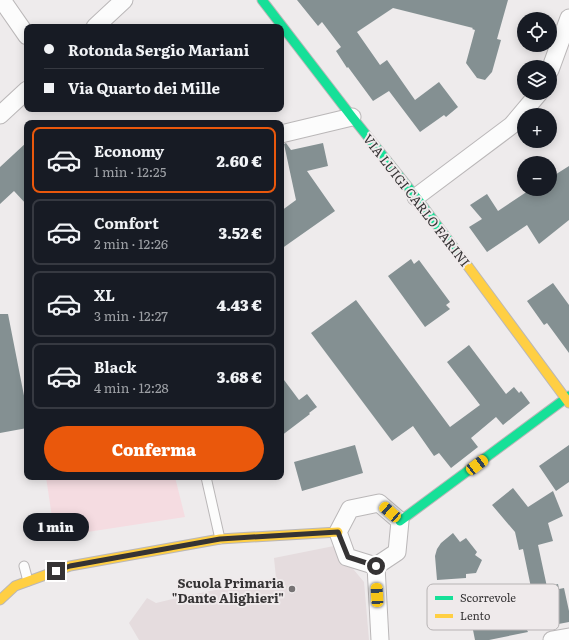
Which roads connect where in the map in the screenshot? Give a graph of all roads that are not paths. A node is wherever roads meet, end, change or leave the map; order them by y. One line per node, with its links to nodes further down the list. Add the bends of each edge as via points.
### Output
1 (2, 0): 8 (street)
2 (124, 0): 5 (street)
3 (262, 0): 6 (street, VIA LUIGI CARLO FARINI)
4 (569, 18): 9 (street)
5 (98, 24)
6 (280, 24)
7 (284, 29): 13 (street, VIA LUIGI CARLO FARINI)
8 (24, 32)
9 (554, 60)
10 (24, 93): 12 (street)
11 (533, 100): 15 (street, via 512,125)
12 (0, 115)
13 (352, 117): 14 (street); 15 (street, VIA LUIGI CARLO FARINI)
14 (284, 133)
15 (416, 197): 16 (street, VIA LUIGI CARLO FARINI)
16 (568, 399): 18 (street)
17 (207, 480): 20 (lane)
18 (400, 521): 19 (street, via 379,503 350,509); 22 (street, via 397,552)
19 (338, 532): 20 (street); 22 (street, via 348,557)
20 (220, 539): 23 (street, via 70,566)
21 (24, 566): 23 (lane)
22 (376, 566): 26 (street)
23 (28, 581): 24 (street, via 15,586)
24 (0, 600)
25 (569, 636): 27 (street)
26 (380, 640)
27 (552, 640)

